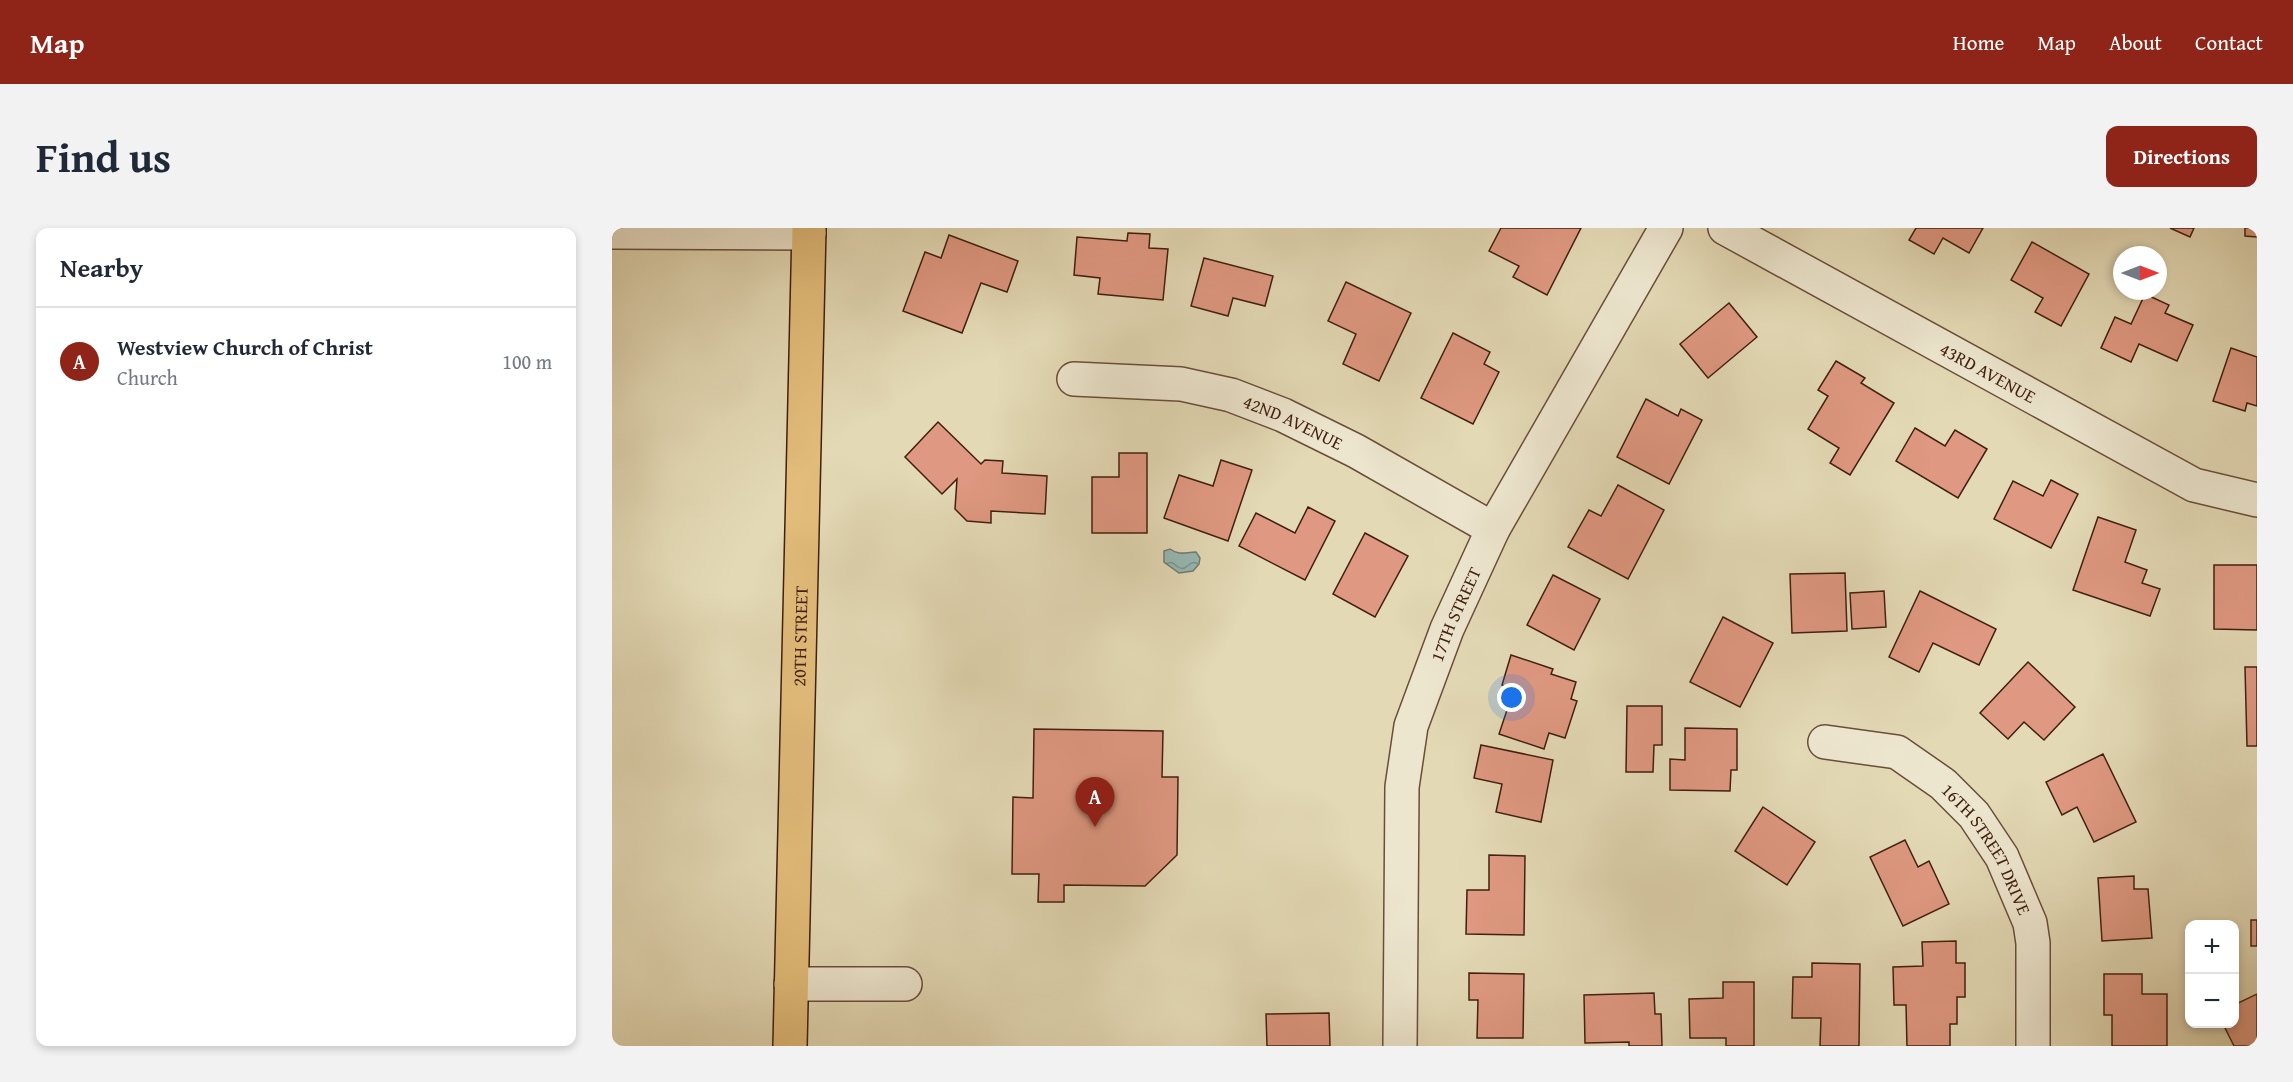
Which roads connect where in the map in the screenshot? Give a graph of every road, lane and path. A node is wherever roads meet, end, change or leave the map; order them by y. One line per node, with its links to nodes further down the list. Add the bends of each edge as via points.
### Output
1 (1666, 228): 7 (street, 17TH STREET)
2 (1725, 228): 6 (street, 43RD AVENUE, via 2194,484)
3 (809, 230): 4 (street); 9 (main road, 20TH STREET)
4 (612, 232)
5 (1074, 380): 7 (street, 42ND AVENUE, via 1181,384 1231,395 1283,415 1356,451)
6 (2257, 500)
7 (1493, 529): 12 (street, 17TH STREET, via 1447,629 1411,726 1402,787)
8 (1825, 742): 13 (street, 16TH STREET DRIVE, via 1897,752 1943,784 1980,823 2002,857 2030,922)
9 (791, 984): 10 (street); 11 (main road, 20TH STREET)
10 (905, 984)
11 (790, 1046)
12 (1400, 1046)
13 (2033, 1046)

